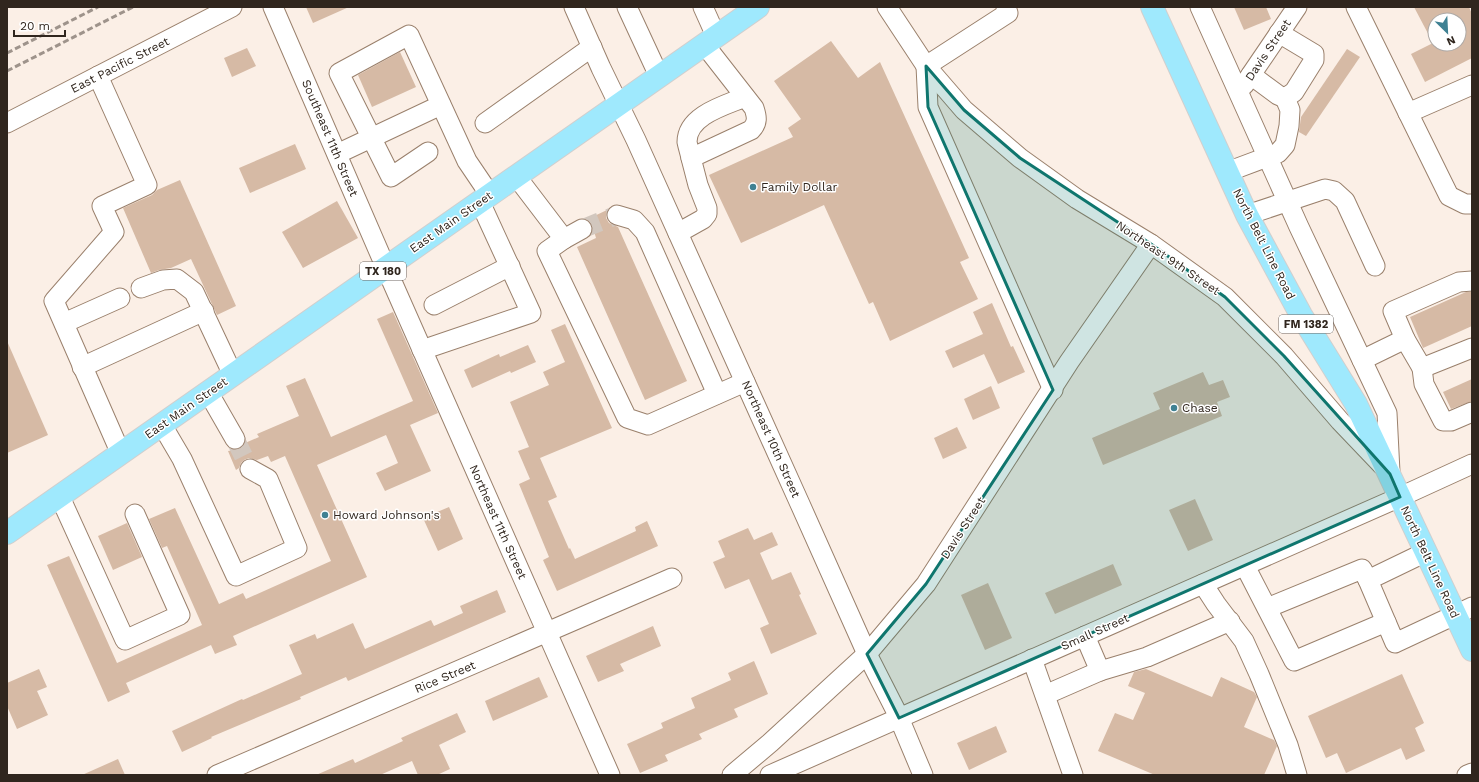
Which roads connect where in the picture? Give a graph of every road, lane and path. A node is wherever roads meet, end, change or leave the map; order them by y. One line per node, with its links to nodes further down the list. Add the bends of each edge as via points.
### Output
1 (232, 7): 17 (street, East Pacific Street)
2 (273, 7): 31 (street, Southeast 11th Street)
3 (574, 7): 15 (street, Northeast 10th Street)
4 (627, 7): 18 (street)
5 (703, 7): 14 (street)
6 (758, 7): 14 (main road, East Main Street / TX 180)
7 (887, 7): 16 (street, Northeast 9th Street)
8 (1006, 7): 16 (street, via 1008,13)
9 (1152, 7): 34 (main road, North Belt Line Road / FM 1382)
10 (1200, 7): 21 (street, North Belt Line Road / FM 1382)
11 (1297, 7): 13 (street, Davis Street)
12 (1356, 7): 26 (street)
13 (1279, 33): 19 (street, Davis Street); 23 (street, via 1314,54 1314,60 1294,92)
14 (710, 40): 18 (main road, East Main Street / TX 180); 22 (street)
15 (592, 47): 24 (street, Northeast 10th Street); 28 (street)
16 (926, 66): 44 (street, Northeast 9th Street, via 964,110 1020,158 1077,199); 62 (street, via 928,107)
17 (98, 76): 27 (street, East Pacific Street); 53 (street, via 147,185 102,206 114,232 54,301)
18 (658, 76): 24 (main road, East Main Street / TX 180)
19 (1250, 76): 21 (street, Davis Street); 23 (street)
20 (1472, 85): 26 (street)
21 (1239, 93): 32 (street, North Belt Line Road / FM 1382)
22 (746, 97): 33 (street, via 699,118 689,134 687,143); 33 (street, via 756,115 754,127)
23 (1285, 98): 32 (street, via 1290,110 1284,145 1278,153)
24 (618, 104): 35 (main road, East Main Street / TX 180); 42 (street, Northeast 10th Street)
25 (441, 105): 29 (street); 29 (street, via 409,35 340,73); 36 (street)
26 (1408, 113): 38 (street, via 1449,196 1465,204)
27 (7, 123)
28 (485, 124)
29 (372, 139): 30 (street, via 391,177); 31 (street)
30 (428, 152)
31 (337, 154): 47 (street, Southeast 11th Street)
32 (1267, 156): 34 (street); 37 (street, North Belt Line Road / FM 1382)
33 (691, 158): 42 (street, via 707,214)
34 (1227, 172): 40 (main road, North Belt Line Road / FM 1382)
35 (516, 176): 36 (main road, East Main Street / TX 180); 43 (street)
36 (485, 198): 45 (street); 47 (main road, East Main Street / TX 180)
37 (1287, 201): 40 (street); 46 (street, via 1325,188 1334,191 1345,201); 57 (street, North Belt Line Road / FM 1382)
38 (1472, 204)
39 (617, 215): 64 (street, via 634,220 645,232)
40 (1247, 215): 71 (main road, North Belt Line Road / FM 1382, via 1301,315 1356,404)
41 (582, 229): 43 (street)
42 (678, 233): 61 (street, Northeast 10th Street)
43 (564, 239): 64 (street, via 547,250 627,418 648,425)
44 (1151, 244): 62 (street, Davis Street, via 1069,362); 71 (street, Northeast 9th Street, via 1225,297 1284,356)
45 (510, 266): 51 (street); 56 (street, via 531,312)
46 (1375, 266)
47 (386, 268): 56 (street, Northeast 11th Street); 60 (main road, East Main Street / TX 180)
48 (1472, 281): 54 (street, via 1459,282 1393,311)
49 (141, 288): 52 (street, via 163,280 177,279 194,292)
50 (120, 298): 53 (street)
51 (434, 305)
52 (204, 312): 58 (street); 60 (street)
53 (64, 323): 58 (street)
54 (1405, 339): 57 (street); 59 (street)
55 (1472, 348): 59 (street)
56 (422, 350): 85 (street, Northeast 11th Street)
57 (1362, 360): 71 (street, North Belt Line Road / FM 1382, via 1386,413)
58 (82, 367): 68 (street)
59 (1422, 368): 65 (street, via 1424,384 1443,421 1451,421)
60 (233, 375): 63 (main road, East Main Street / TX 180)
61 (745, 382): 64 (street); 88 (street, Northeast 10th Street)
62 (1053, 390): 88 (street, Davis Street, via 926,584)
63 (208, 392): 66 (main road, East Main Street / TX 180); 67 (street)
64 (717, 394)
65 (1472, 412)
66 (162, 425): 68 (main road, East Main Street / TX 180); 70 (street, via 182,459 236,576 297,548 268,479)
67 (235, 439)
68 (121, 454): 72 (main road, East Main Street / TX 180)
69 (1472, 464): 73 (street, Small Street)
70 (250, 469)
71 (1390, 474): 73 (main road, North Belt Line Road)
72 (60, 496): 74 (street, via 125,640 180,615); 75 (main road, East Main Street / TX 180)
73 (1400, 497): 76 (main road, North Belt Line Road); 77 (street, Small Street)
74 (135, 514)
75 (7, 533)
76 (1426, 552): 79 (street); 82 (main road, North Belt Line Road)
77 (1245, 566): 80 (street, Small Street); 81 (street)
78 (672, 578): 85 (street, Rice Street)
79 (1368, 580): 81 (street, via 1362,569); 84 (street)
80 (1203, 584): 83 (street); 86 (street, Small Street)
81 (1267, 608): 84 (street, via 1294,661)
82 (1464, 611): 84 (street, via 1395,643); 87 (main road, North Belt Line Road)
83 (1230, 621): 90 (street, via 1146,657); 100 (street, via 1244,641 1259,674 1288,745)
84 (1386, 622)
85 (547, 633): 94 (street, Rice Street); 95 (street, Northeast 11th Street)
86 (1085, 636): 89 (street, Small Street); 90 (street)
87 (1472, 650)
88 (867, 654): 92 (street, Northeast 10th Street); 96 (street, Davis Street)
89 (1032, 659): 91 (street); 92 (street, Small Street)
90 (1100, 671): 91 (street)
91 (1045, 695): 99 (street)
92 (899, 718): 97 (street, Small Street); 98 (street, Northeast 10th Street)
93 (1472, 772): 101 (street)
94 (217, 775)
95 (610, 775)
96 (732, 775)
97 (770, 775)
98 (924, 775)
99 (1073, 775)
100 (1297, 775)
101 (1467, 775)

